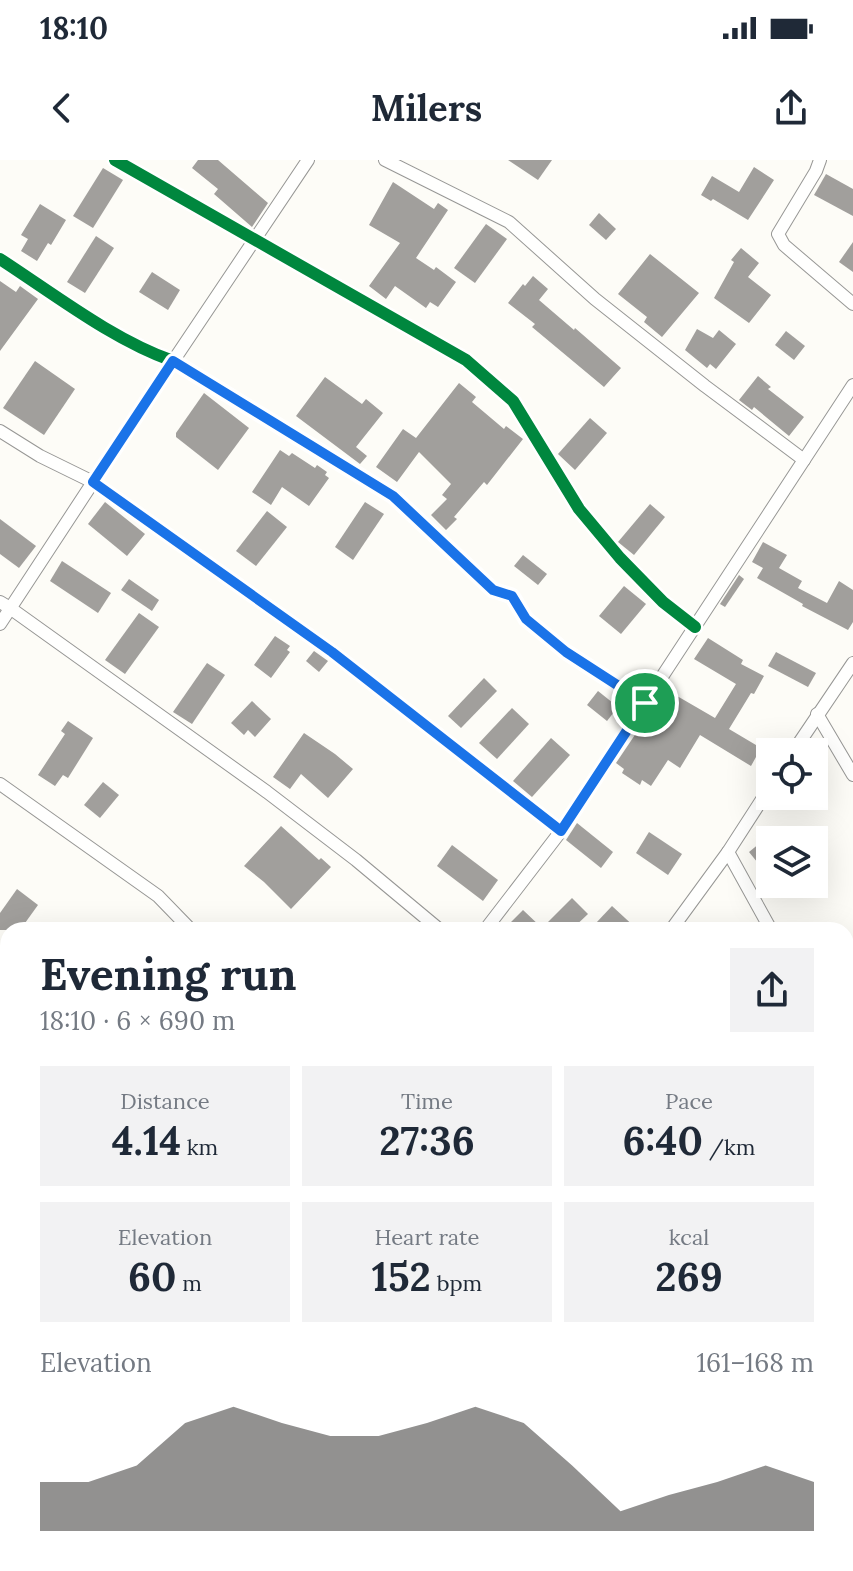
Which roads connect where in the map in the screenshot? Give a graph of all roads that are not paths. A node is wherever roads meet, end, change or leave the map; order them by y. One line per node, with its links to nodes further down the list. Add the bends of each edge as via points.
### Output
1 (115, 160): 5 (street)
2 (308, 160): 5 (street)
3 (385, 160): 11 (street, via 509,222 595,299)
4 (820, 160): 7 (street, via 778,234)
5 (254, 240): 8 (street); 15 (street, via 466,360 513,401 579,509 663,602)
6 (0, 259): 8 (street, via 114,333)
7 (853, 304)
8 (173, 361): 12 (street); 17 (street, via 393,496 493,590 512,596 526,619 566,652)
9 (853, 385): 11 (street)
10 (0, 431): 12 (street)
11 (804, 460): 15 (street)
12 (93, 482): 13 (street); 23 (street, via 332,652)
13 (5, 605): 14 (street); 26 (street, via 267,792)
14 (0, 624)
15 (695, 627): 17 (street)
16 (853, 663): 18 (street)
17 (645, 703): 23 (street)
18 (817, 714): 19 (street); 20 (street)
19 (802, 738)
20 (853, 775)
21 (0, 784): 25 (street, via 158,896)
22 (756, 809): 24 (street)
23 (561, 831): 27 (street)
24 (728, 852): 28 (street); 29 (street)
25 (183, 922)
26 (430, 922)
27 (491, 922)
28 (677, 922)
29 (767, 922)

